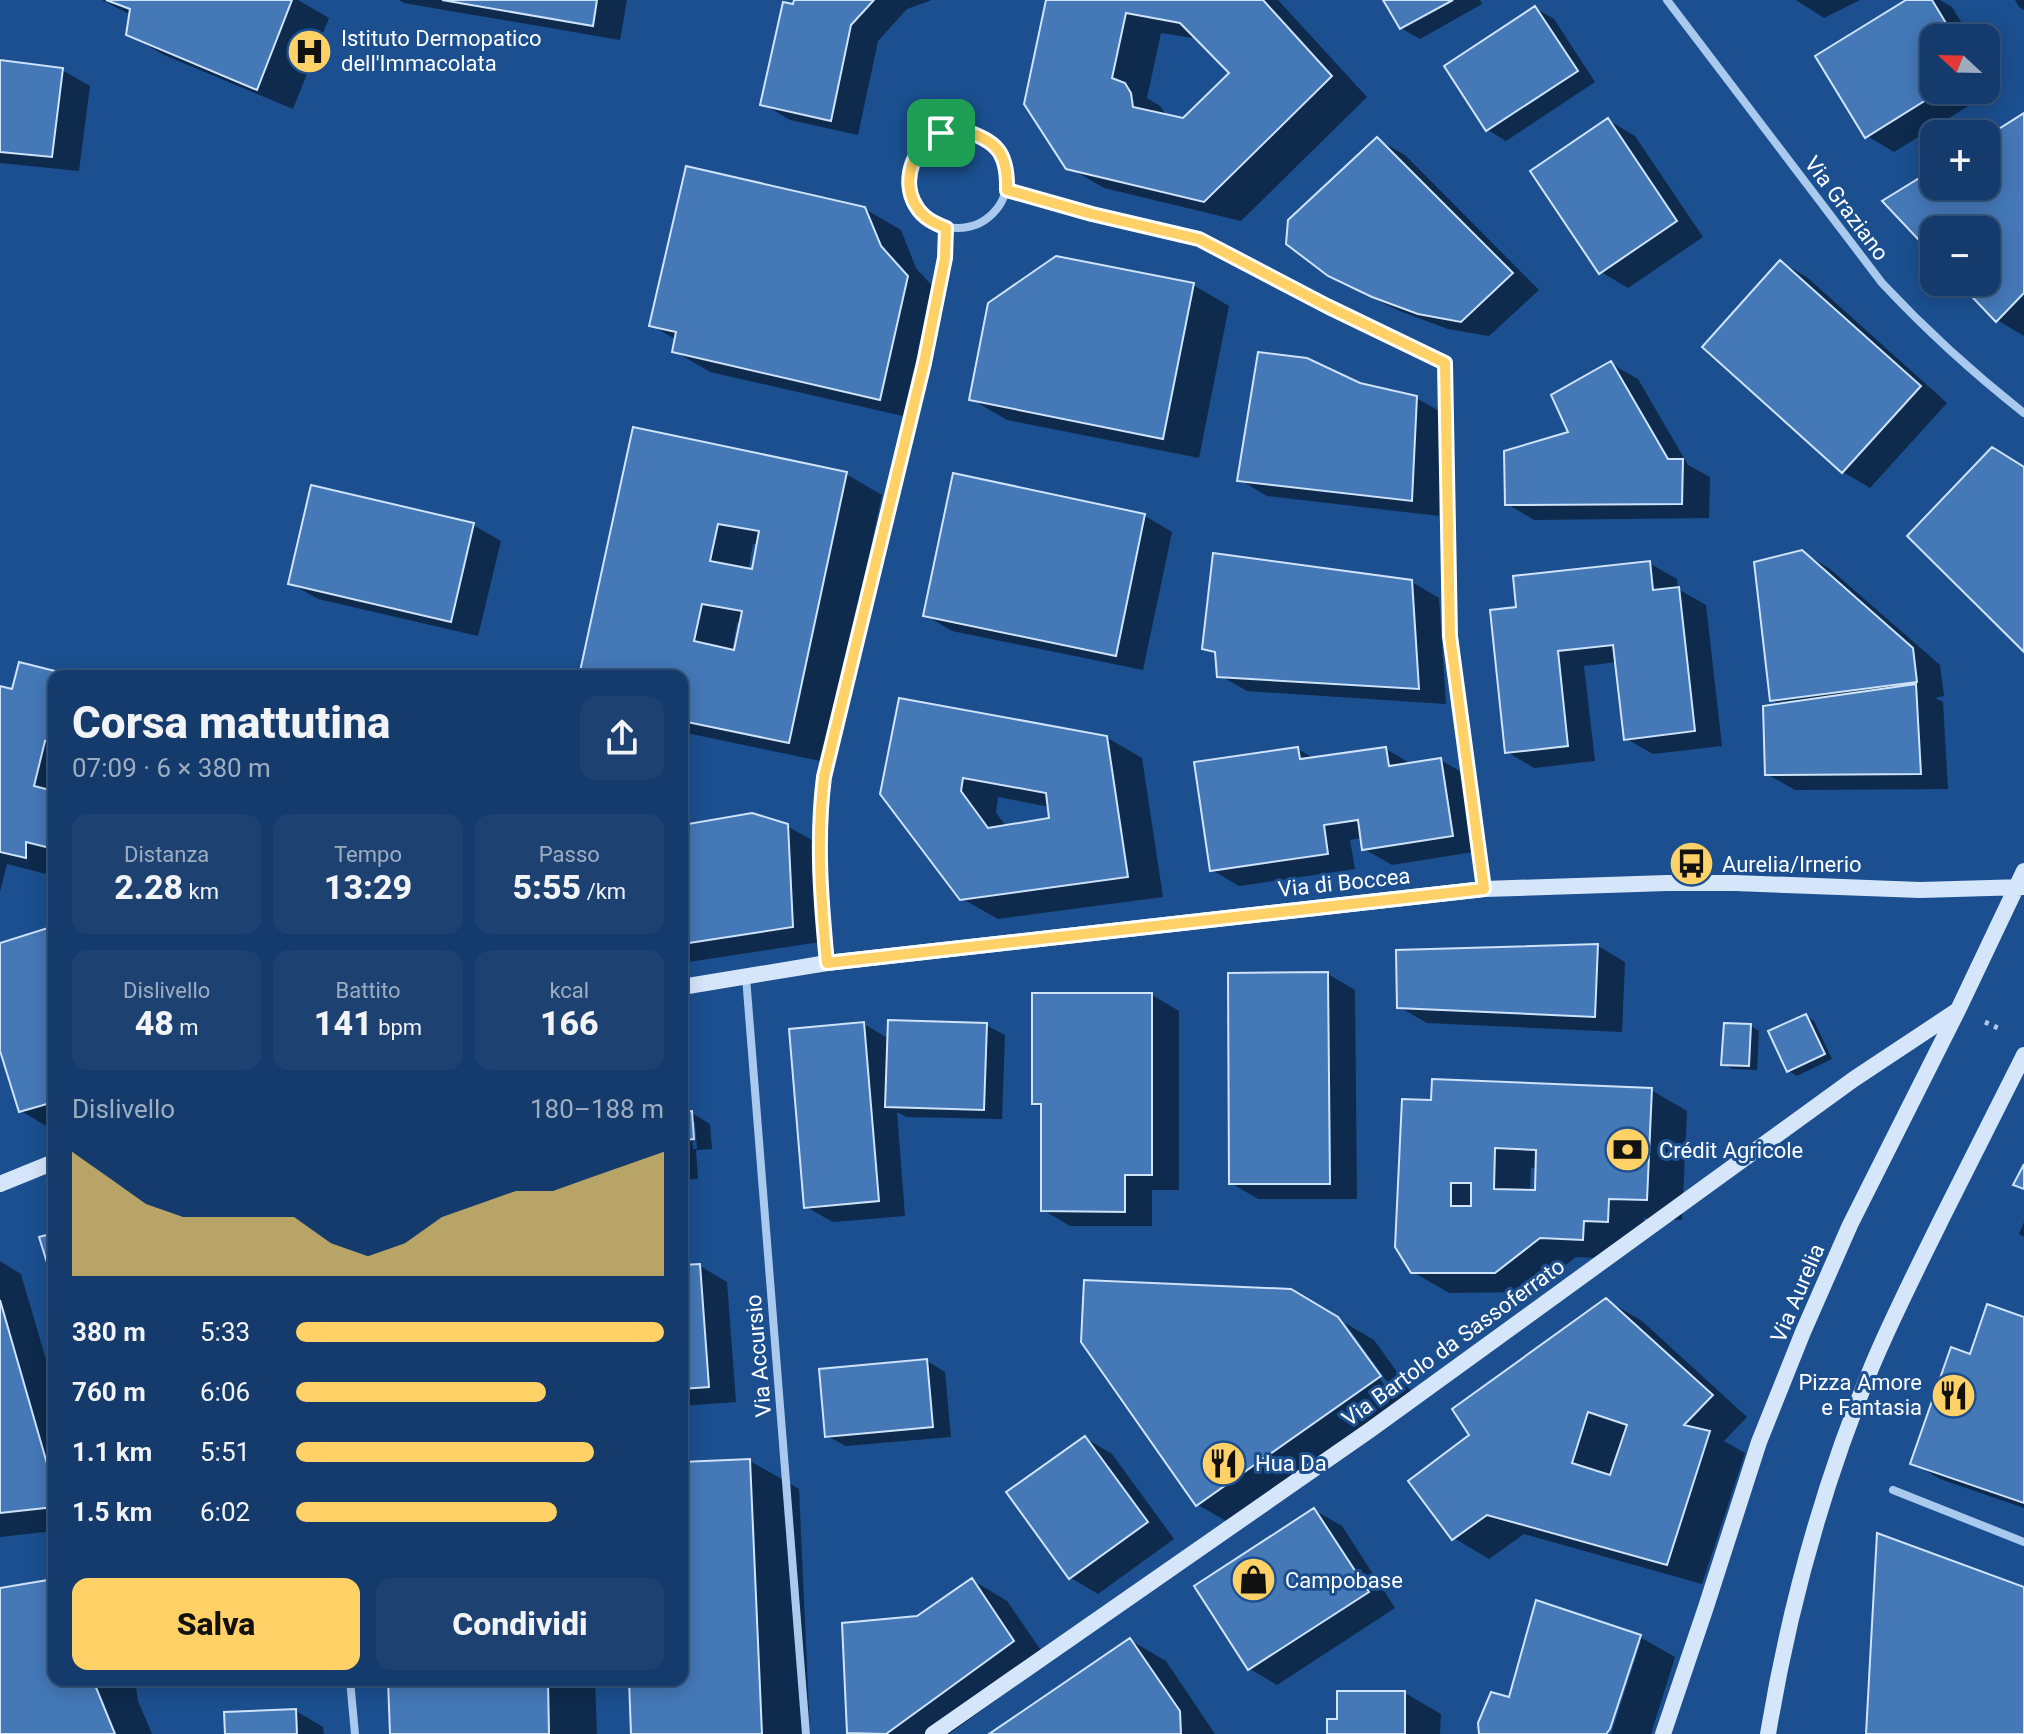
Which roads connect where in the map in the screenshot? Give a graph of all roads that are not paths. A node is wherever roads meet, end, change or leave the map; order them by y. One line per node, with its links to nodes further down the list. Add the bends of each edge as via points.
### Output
1 (1667, 0): 4 (street, Via Graziano, via 1882,283 1940,342)
2 (1007, 190): 3 (street, via 996,213 975,227); 3 (street, via 1008,169 998,149 982,135 941,133 922,145 909,185 915,205 929,221); 7 (street, via 1199,239 1445,363 1450,636)
3 (946, 228): 8 (street, via 924,363 824,777 819,856)
4 (2024, 413)
5 (2024, 871): 6 (main road, Via Aurelia)
6 (2020, 888): 7 (main road, Via di Boccea, via 1667,883); 11 (main road, Via Aurelia)
7 (1484, 889): 8 (main road, Via di Boccea)
8 (827, 963): 9 (main road, Via di Boccea)
9 (746, 975): 10 (main road, Via di Boccea); 19 (street, Via Accursio)
10 (688, 986)
11 (1958, 1010): 20 (main road, Via Bartolo da Sassoferrato); 21 (main road, Via Aurelia, via 1850,1225 1786,1374)
12 (2024, 1055): 22 (main road, via 1872,1366 1806,1558)
13 (48, 1164): 14 (main road)
14 (0, 1184)
15 (1893, 1490): 16 (street)
16 (2024, 1542)
17 (351, 1686): 18 (street)
18 (355, 1734)
19 (806, 1734)
20 (933, 1734)
21 (1663, 1734)
22 (1768, 1734)

